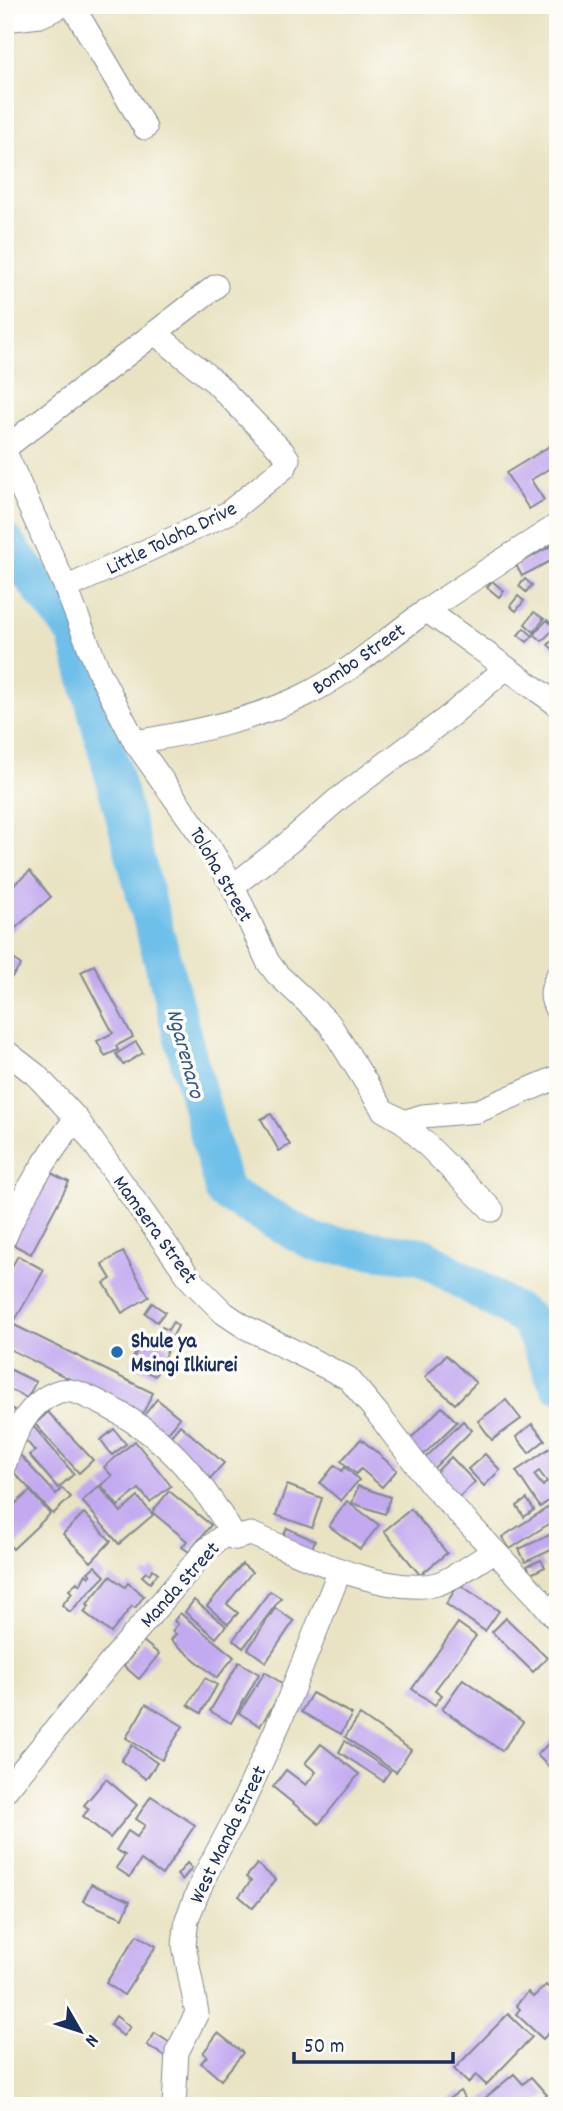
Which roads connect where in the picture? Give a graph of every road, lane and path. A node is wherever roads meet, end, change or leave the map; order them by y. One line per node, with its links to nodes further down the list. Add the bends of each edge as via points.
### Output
1 (64, 5): 3 (street, via 40,16)
2 (72, 5): 4 (street)
3 (5, 20)
4 (145, 128)
5 (216, 286): 6 (street)
6 (155, 333): 7 (street); 9 (street, Little Toloha Drive, via 215,382 288,459 285,467 228,513)
7 (5, 450): 9 (street, Toloha Street)
8 (558, 525): 10 (street, Bombo Street)
9 (66, 588): 13 (street, Toloha Street, via 99,672)
10 (426, 610): 11 (street); 13 (street, Bombo Street, via 305,695 180,735)
11 (506, 668): 12 (street); 14 (street)
12 (558, 705)
13 (135, 742): 14 (street, Toloha Street)
14 (233, 886): 20 (street, Toloha Street, via 268,962 329,1023 383,1110)
15 (558, 975): 16 (street, via 550,1000)
16 (558, 1012)
17 (5, 1051): 19 (street, Mamsera Street, via 36,1075)
18 (558, 1077): 20 (street, via 478,1111)
19 (76, 1118): 22 (street, via 35,1176); 25 (street, Mamsera Street, via 191,1280 224,1313 246,1327 348,1378 430,1484)
20 (404, 1122): 21 (street, Toloha Street)
21 (492, 1210)
22 (5, 1237)
23 (5, 1463): 24 (street, via 30,1411 58,1391 70,1390 109,1407 163,1443 185,1464)
24 (235, 1538): 26 (street, Manda Street, via 251,1534); 28 (street, Manda Street, via 224,1535 206,1550)
25 (493, 1552): 26 (street, Manda Street, via 439,1583 420,1587); 27 (street, Mamsera Street)
26 (340, 1570): 29 (street, West Manda Street, via 280,1721 187,1919 184,1945 197,2013 177,2052)
27 (558, 1621)
28 (5, 1791)
29 (174, 2106)

